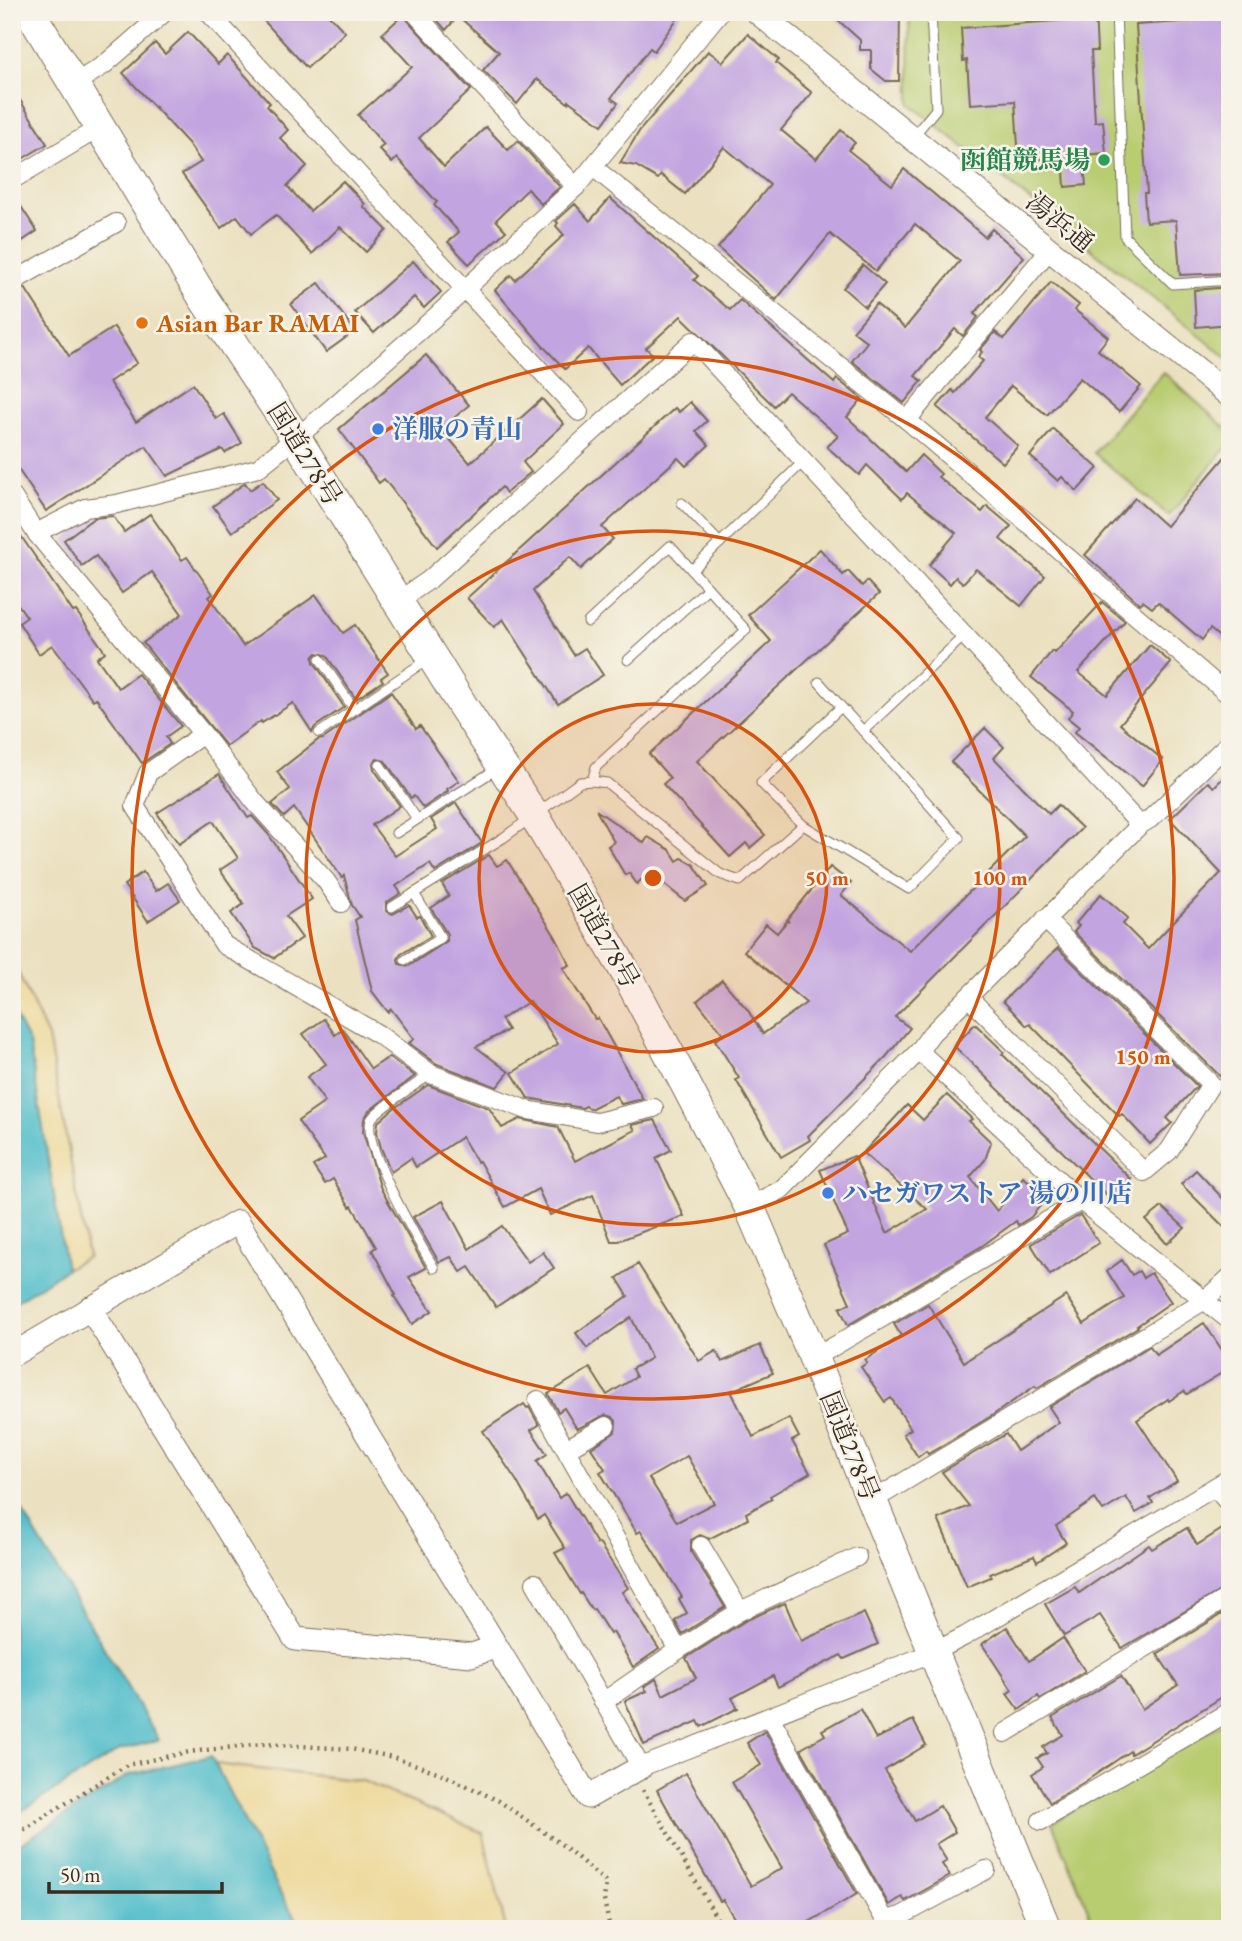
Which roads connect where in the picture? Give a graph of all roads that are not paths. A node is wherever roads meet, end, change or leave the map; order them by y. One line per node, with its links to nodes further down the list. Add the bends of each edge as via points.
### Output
1 (30, 12): 9 (highway, 国道278号)
2 (166, 12): 9 (street, via 104,65)
3 (208, 12): 19 (street)
4 (414, 12): 14 (street)
5 (720, 12): 12 (street)
6 (757, 12): 11 (street, 湯浜通)
7 (931, 12): 11 (lane, via 936,109)
8 (1116, 12): 17 (lane, via 1125,237 1172,285)
9 (72, 85): 10 (highway, 国道278号)
10 (99, 128): 13 (street); 23 (highway, 国道278号)
11 (912, 138): 16 (street, 湯浜通)
12 (593, 167): 14 (street); 22 (street)
13 (12, 180)
14 (576, 187): 19 (street)
15 (116, 223): 18 (street)
16 (1050, 249): 20 (street, 湯浜通); 22 (street)
17 (1230, 280)
18 (12, 282)
19 (466, 289): 21 (street); 23 (street)
20 (1230, 396)
21 (579, 412)
22 (907, 420): 38 (street)
23 (296, 438): 27 (street, via 258,468 85,508); 31 (highway, 国道278号)
24 (803, 462): 28 (lane); 31 (street, via 693,341 429,580); 33 (street)
25 (12, 496): 27 (street)
26 (682, 503): 28 (lane)
27 (36, 533): 43 (street)
28 (720, 543): 29 (lane)
29 (692, 570): 30 (lane); 32 (lane, via 670,547)
30 (708, 588): 36 (lane); 47 (lane, via 746,630 596,767)
31 (398, 601): 34 (highway, 国道278号)
32 (588, 622)
33 (964, 636): 41 (lane); 51 (street)
34 (432, 656): 40 (lane); 46 (highway, 国道278号)
35 (320, 659): 40 (lane)
36 (628, 660)
37 (819, 682): 39 (lane)
38 (1230, 696)
39 (841, 707): 41 (lane); 50 (lane, via 761,783)
40 (354, 709): 42 (lane)
41 (863, 731): 50 (lane, via 959,838 909,889)
42 (319, 733)
43 (203, 734): 54 (street); 60 (street, via 148,773 135,806 224,944 378,1034)
44 (1230, 742): 51 (street)
45 (380, 765): 49 (lane)
46 (502, 766): 48 (highway, 国道278号); 49 (lane)
47 (592, 781): 48 (lane, via 580,782); 50 (lane, via 607,783 720,874 740,881)
48 (534, 815): 53 (lane); 63 (highway, 国道278号, via 626,973)
49 (417, 819): 52 (lane)
50 (803, 825)
51 (1140, 825): 56 (street)
52 (396, 833)
53 (414, 893): 55 (lane); 57 (lane, via 441,937)
54 (341, 903)
55 (392, 907)
56 (1045, 919): 58 (street); 58 (street, via 1211,1084 1170,1151 1144,1172)
57 (405, 960)
58 (968, 997): 59 (street)
59 (919, 1051): 62 (street); 63 (street, via 781,1190)
60 (431, 1074): 61 (street, via 527,1110 597,1122); 64 (lane, via 374,1115 370,1127 384,1175)
61 (654, 1108)
62 (1081, 1201): 66 (street); 70 (street)
63 (749, 1206): 70 (highway, 国道278号)
64 (433, 1268)
65 (1230, 1277): 66 (street)
66 (1205, 1300): 68 (street); 75 (street)
67 (90, 1308): 69 (street); 82 (street, via 295,1639 472,1655); 82 (street, via 238,1222)
68 (1230, 1321)
69 (12, 1355)
70 (814, 1358): 75 (highway, 国道278号)
71 (538, 1399): 73 (street)
72 (606, 1426): 73 (street)
73 (566, 1449): 83 (street)
74 (1223, 1483): 76 (street); 84 (street)
75 (872, 1501): 84 (highway, 国道278号)
76 (1230, 1505)
77 (701, 1546): 81 (street)
78 (857, 1557): 81 (street)
79 (535, 1583): 85 (street)
80 (1230, 1596): 88 (street)
81 (740, 1612): 83 (street)
82 (495, 1647): 89 (street, via 588,1797)
83 (678, 1650): 85 (street)
84 (933, 1652): 87 (street); 93 (highway, 国道278号)
85 (603, 1702): 89 (street)
86 (1230, 1711): 90 (street)
87 (770, 1717): 89 (street); 92 (street)
88 (1004, 1733)
89 (637, 1769)
90 (1041, 1821)
91 (986, 1870): 92 (street)
92 (880, 1924)
93 (1046, 1929)

